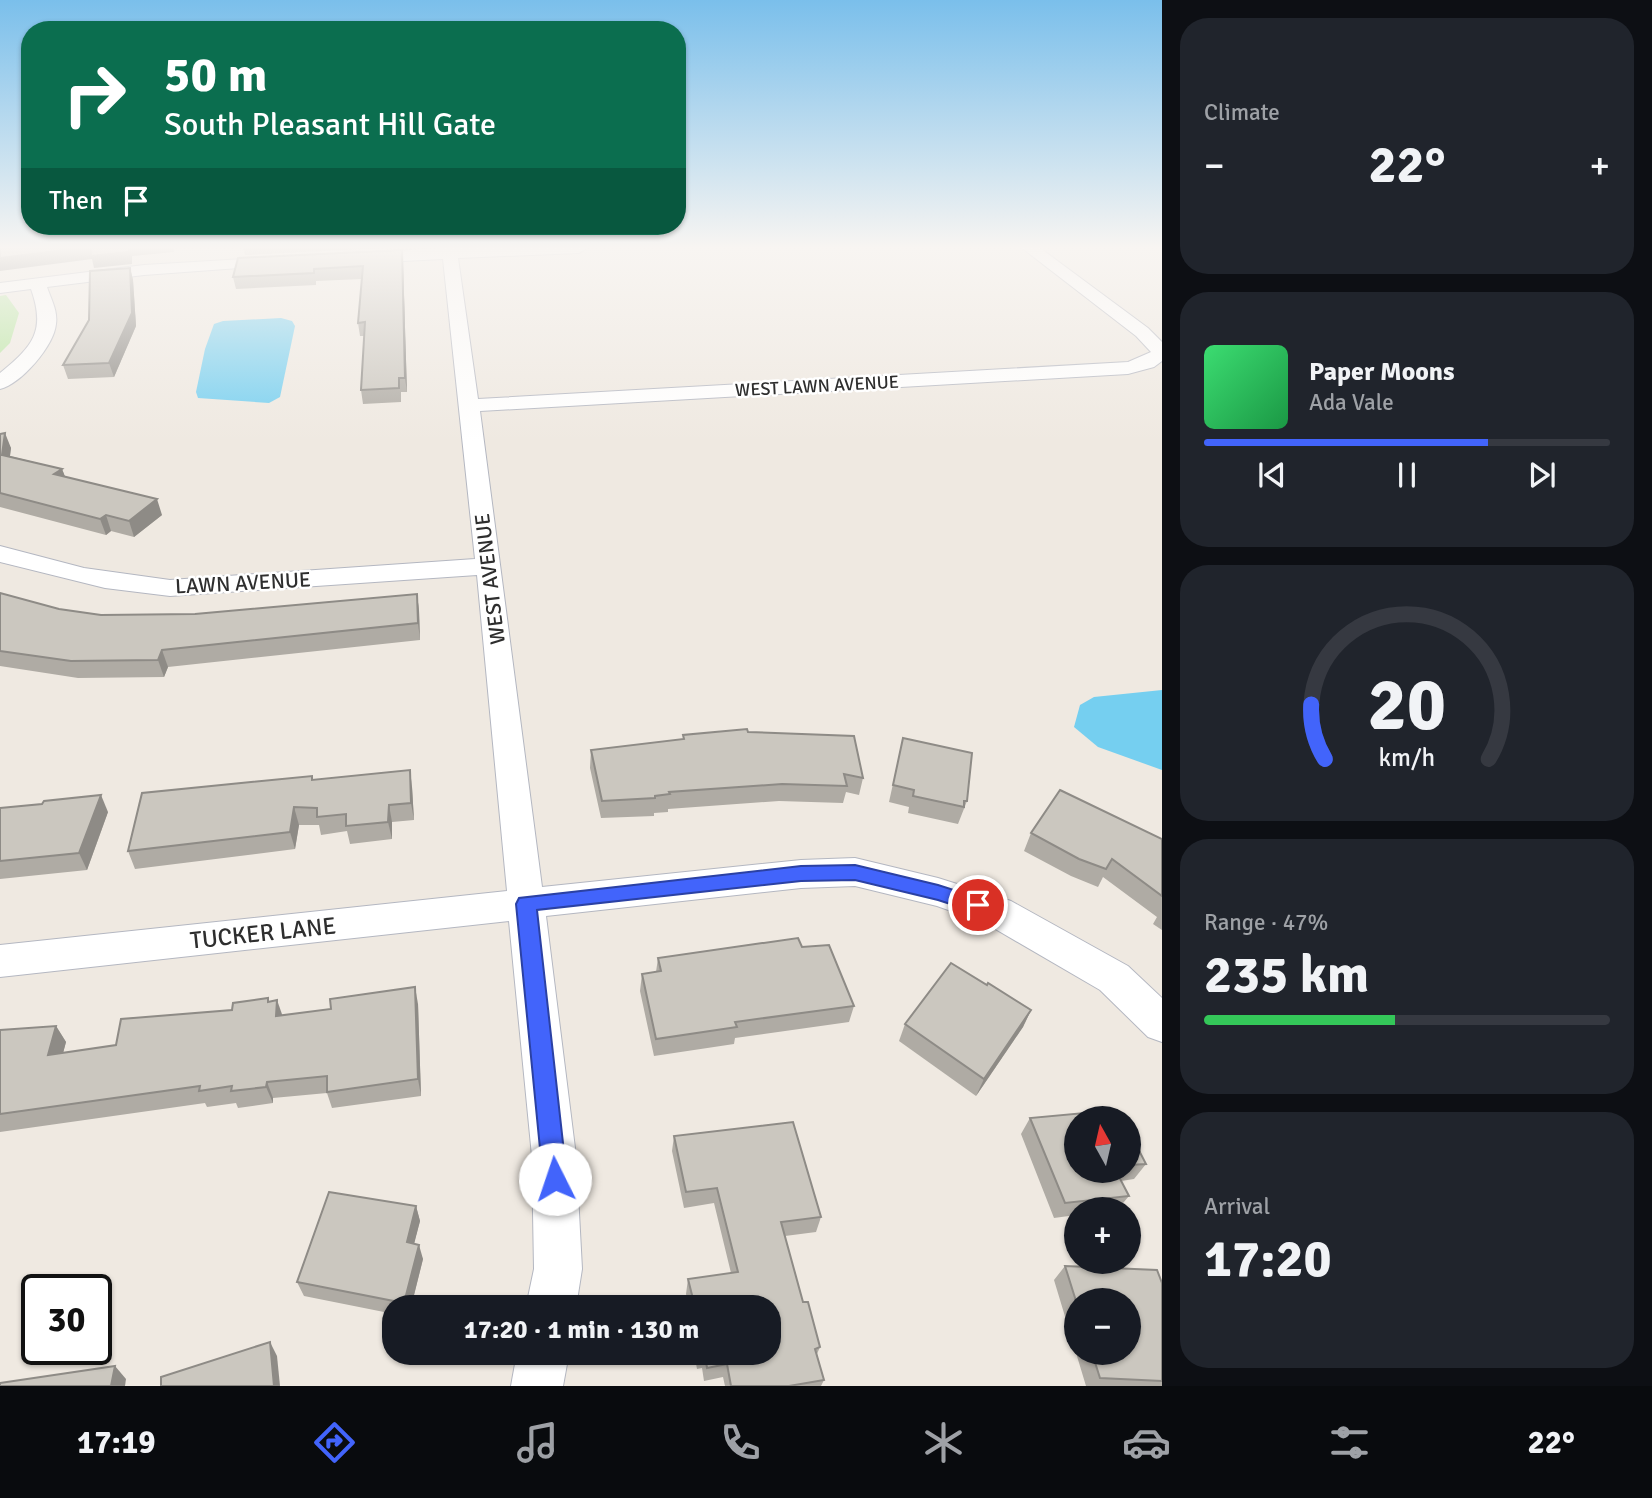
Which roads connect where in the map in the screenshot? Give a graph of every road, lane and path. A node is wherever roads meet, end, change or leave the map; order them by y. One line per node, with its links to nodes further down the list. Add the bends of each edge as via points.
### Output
1 (48, 313): 5 (street, via 44,336 21,366)
2 (457, 313): 6 (street, WEST AVENUE)
3 (1116, 313): 4 (street)
4 (1162, 353): 6 (street, WEST LAWN AVENUE, via 1128,368)
5 (0, 383)
6 (469, 406): 8 (street, WEST AVENUE)
7 (0, 554): 8 (street, LAWN AVENUE, via 133,586 170,588)
8 (489, 566): 9 (street, WEST AVENUE)
9 (526, 904): 10 (street, TUCKER LANE); 11 (street, TUCKER LANE, via 855,872 998,912 1114,978); 12 (street, WEST AVENUE, via 554,1156 558,1269)
10 (0, 961)
11 (1162, 1024)
12 (553, 1295)
13 (541, 1365): 14 (street)
14 (537, 1386)

